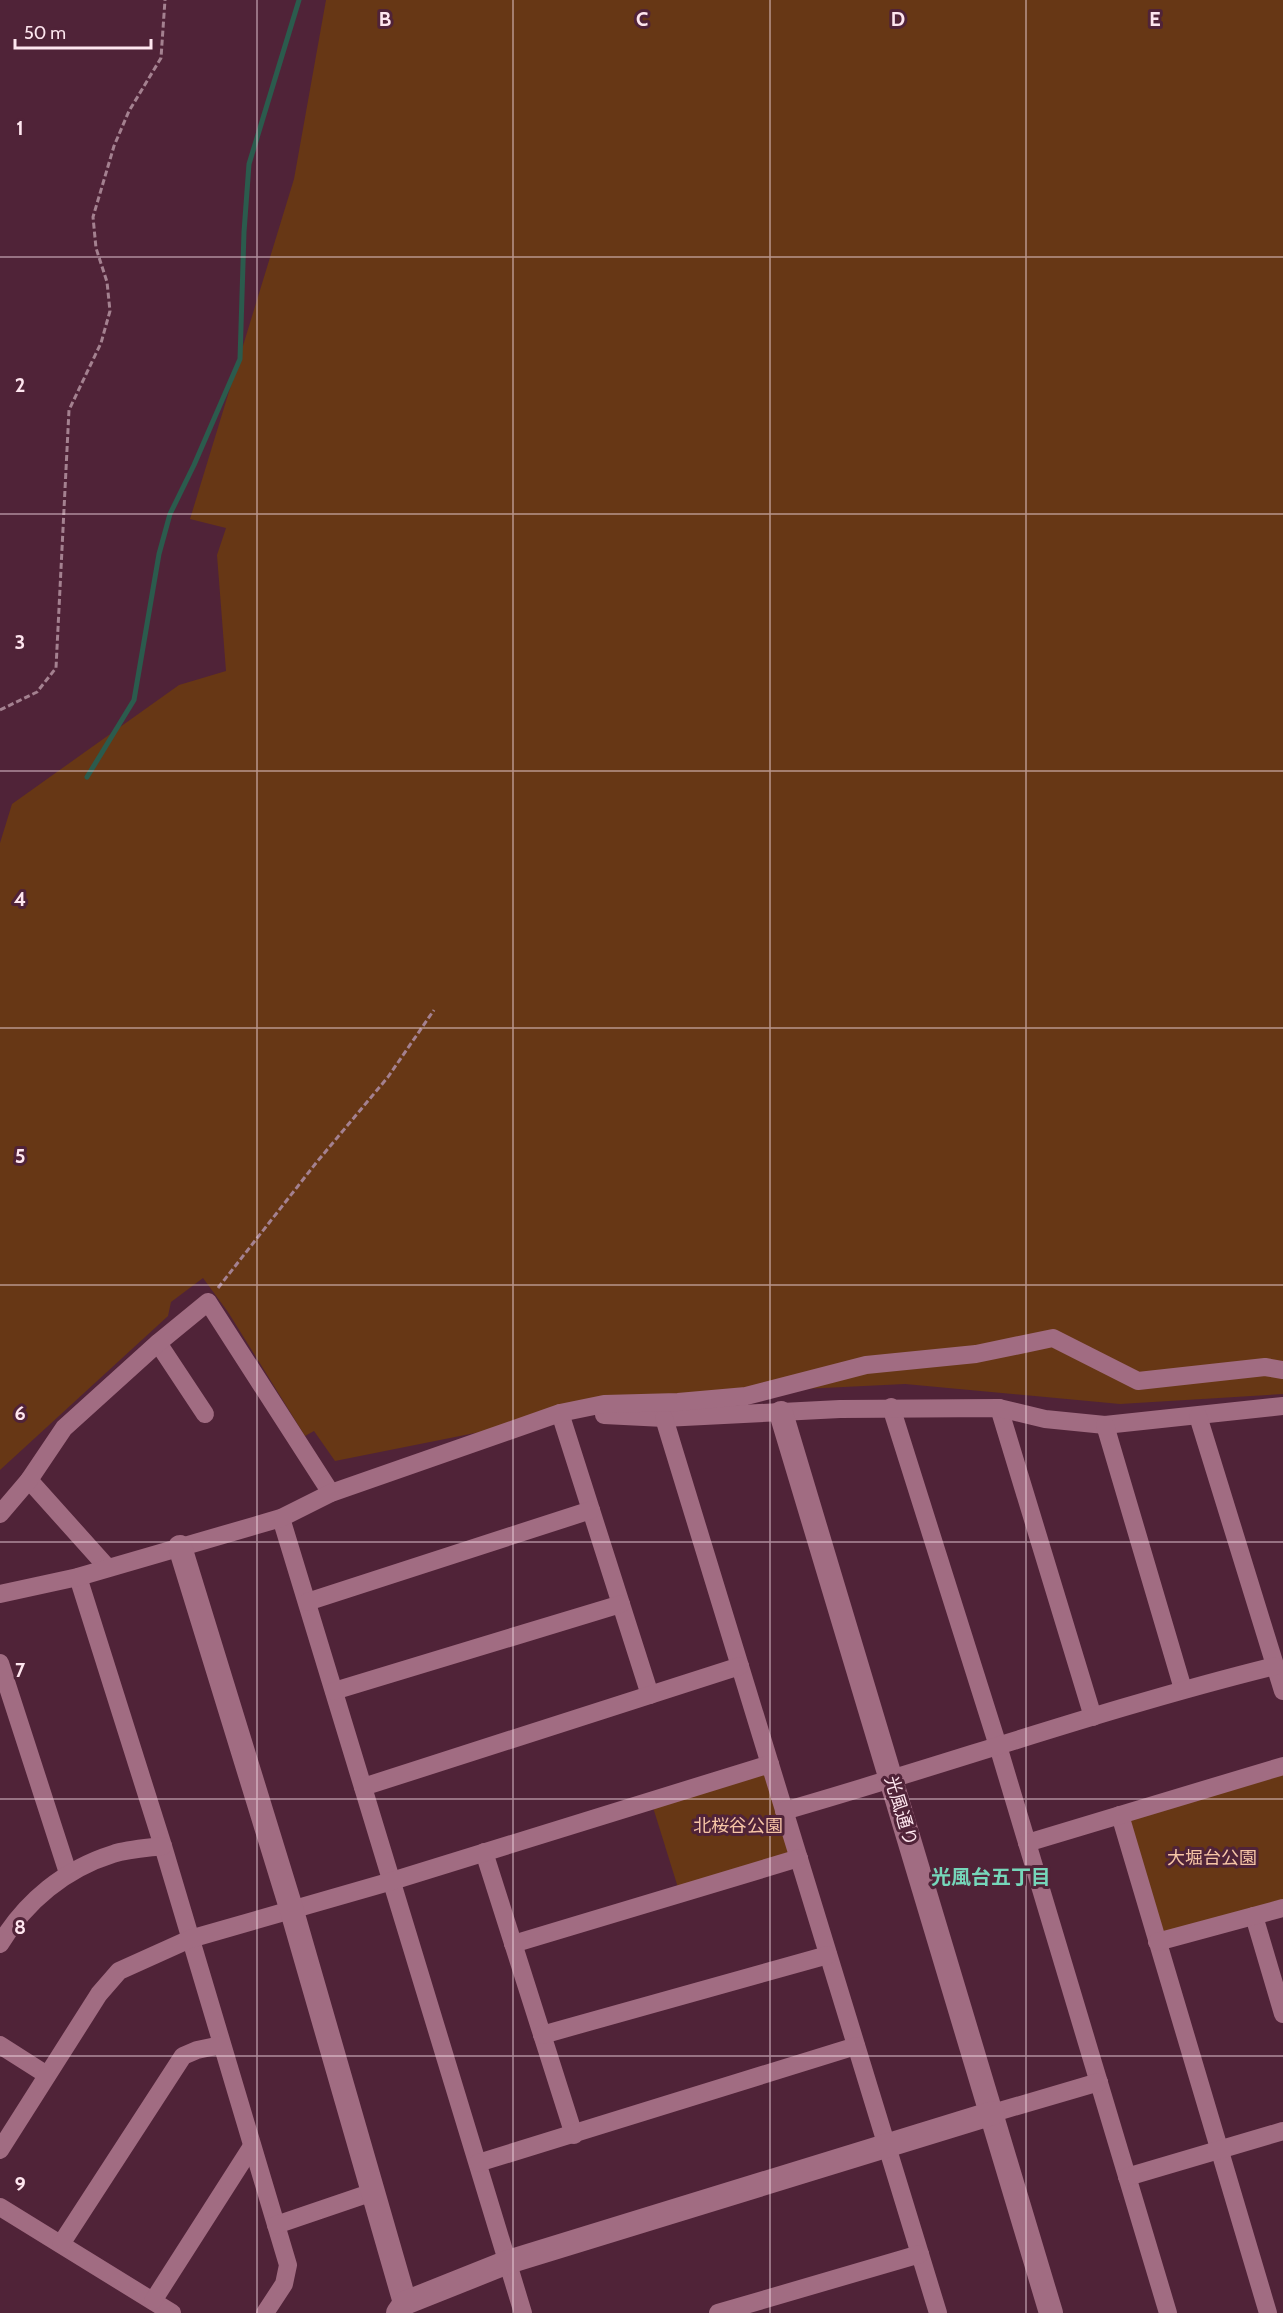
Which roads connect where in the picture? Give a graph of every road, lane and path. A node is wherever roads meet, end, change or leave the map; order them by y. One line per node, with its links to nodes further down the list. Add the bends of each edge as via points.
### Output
1 (165, 0): 2 (path, via 161,58 129,111 114,146 93,217 110,311 101,343 69,410 56,668 37,692)
2 (0, 710)
3 (434, 1010): 4 (path, via 388,1077)
4 (208, 1302): 5 (street); 17 (street)
5 (158, 1343): 12 (street); 16 (street, via 64,1428)
6 (1283, 1370): 10 (street, via 1265,1367 1138,1381 1053,1338 976,1354 866,1365 746,1396 604,1404)
7 (1283, 1406): 13 (street)
8 (891, 1407): 9 (street); 11 (street); 35 (street)
9 (999, 1408): 15 (street, via 1045,1419); 34 (street)
10 (560, 1413): 14 (street); 17 (street); 18 (street)
11 (781, 1413): 14 (street); 38 (street, 光風通り)
12 (205, 1414)
13 (1198, 1416): 15 (street); 29 (street)
14 (664, 1418): 28 (street)
15 (1105, 1425): 30 (street)
16 (29, 1480): 19 (street); 22 (street)
17 (331, 1493): 20 (street)
18 (591, 1510): 25 (street); 26 (street)
19 (0, 1514)
20 (281, 1518): 21 (street); 25 (street)
21 (180, 1547): 22 (street); 49 (street)
22 (107, 1567): 23 (street)
23 (78, 1577): 24 (street); 43 (street)
24 (0, 1594)
25 (307, 1602): 31 (street)
26 (621, 1604): 31 (street); 33 (street)
27 (0, 1663): 46 (street)
28 (740, 1666): 33 (street); 36 (street)
29 (1275, 1666): 30 (street); 32 (street)
30 (1183, 1689): 34 (street)
31 (334, 1691): 39 (street)
32 (1283, 1691)
33 (650, 1695): 39 (street)
34 (1093, 1717): 35 (street)
35 (998, 1746): 38 (street); 42 (street)
36 (770, 1764): 40 (street); 44 (street)
37 (1283, 1766): 41 (street)
38 (892, 1780): 40 (street); 63 (street, 光風通り)
39 (363, 1787): 47 (street)
40 (784, 1811): 45 (street)
41 (1120, 1815): 42 (street); 53 (street)
42 (1027, 1843): 62 (street)
43 (163, 1846): 46 (street, via 114,1853); 52 (street)
44 (484, 1852): 47 (street); 54 (street)
45 (799, 1858): 54 (street); 55 (street)
46 (68, 1873): 51 (street, via 35,1898)
47 (392, 1881): 49 (street); 70 (street)
48 (1283, 1908): 50 (street)
49 (292, 1911): 52 (street); 72 (street)
50 (1254, 1916): 53 (street); 56 (street)
51 (3, 1932)
52 (190, 1939): 58 (street); 61 (street, via 119,1971 99,1994)
53 (1157, 1942): 69 (street)
54 (513, 1944): 57 (street)
55 (828, 1955): 57 (street); 60 (street)
56 (1283, 2014)
57 (542, 2036): 65 (street)
58 (221, 2044): 66 (street); 75 (street, via 183,2056)
59 (0, 2045): 61 (street)
60 (856, 2046): 65 (street); 67 (street)
61 (47, 2075): 68 (street)
62 (1099, 2082): 63 (street); 71 (street)
63 (993, 2113): 67 (street); 85 (street, 光風通り)
64 (1283, 2131): 69 (street)
65 (574, 2135): 70 (street)
66 (252, 2146): 74 (street); 78 (street)
67 (887, 2147): 76 (street); 77 (street)
68 (0, 2150)
69 (1219, 2150): 71 (street); 87 (street)
70 (478, 2163): 77 (street)
71 (1127, 2177): 86 (street)
72 (373, 2192): 74 (street); 79 (street)
73 (0, 2206): 75 (street)
74 (276, 2225): 81 (street, via 288,2265 284,2284)
75 (61, 2244): 78 (street)
76 (920, 2254): 83 (street); 84 (street)
77 (508, 2262): 79 (street); 82 (street)
78 (153, 2301): 80 (street)
79 (402, 2308)
80 (172, 2313)
81 (265, 2313)
82 (523, 2313)
83 (718, 2313)
84 (938, 2313)
85 (1051, 2313)
86 (1168, 2313)
87 (1268, 2313)

